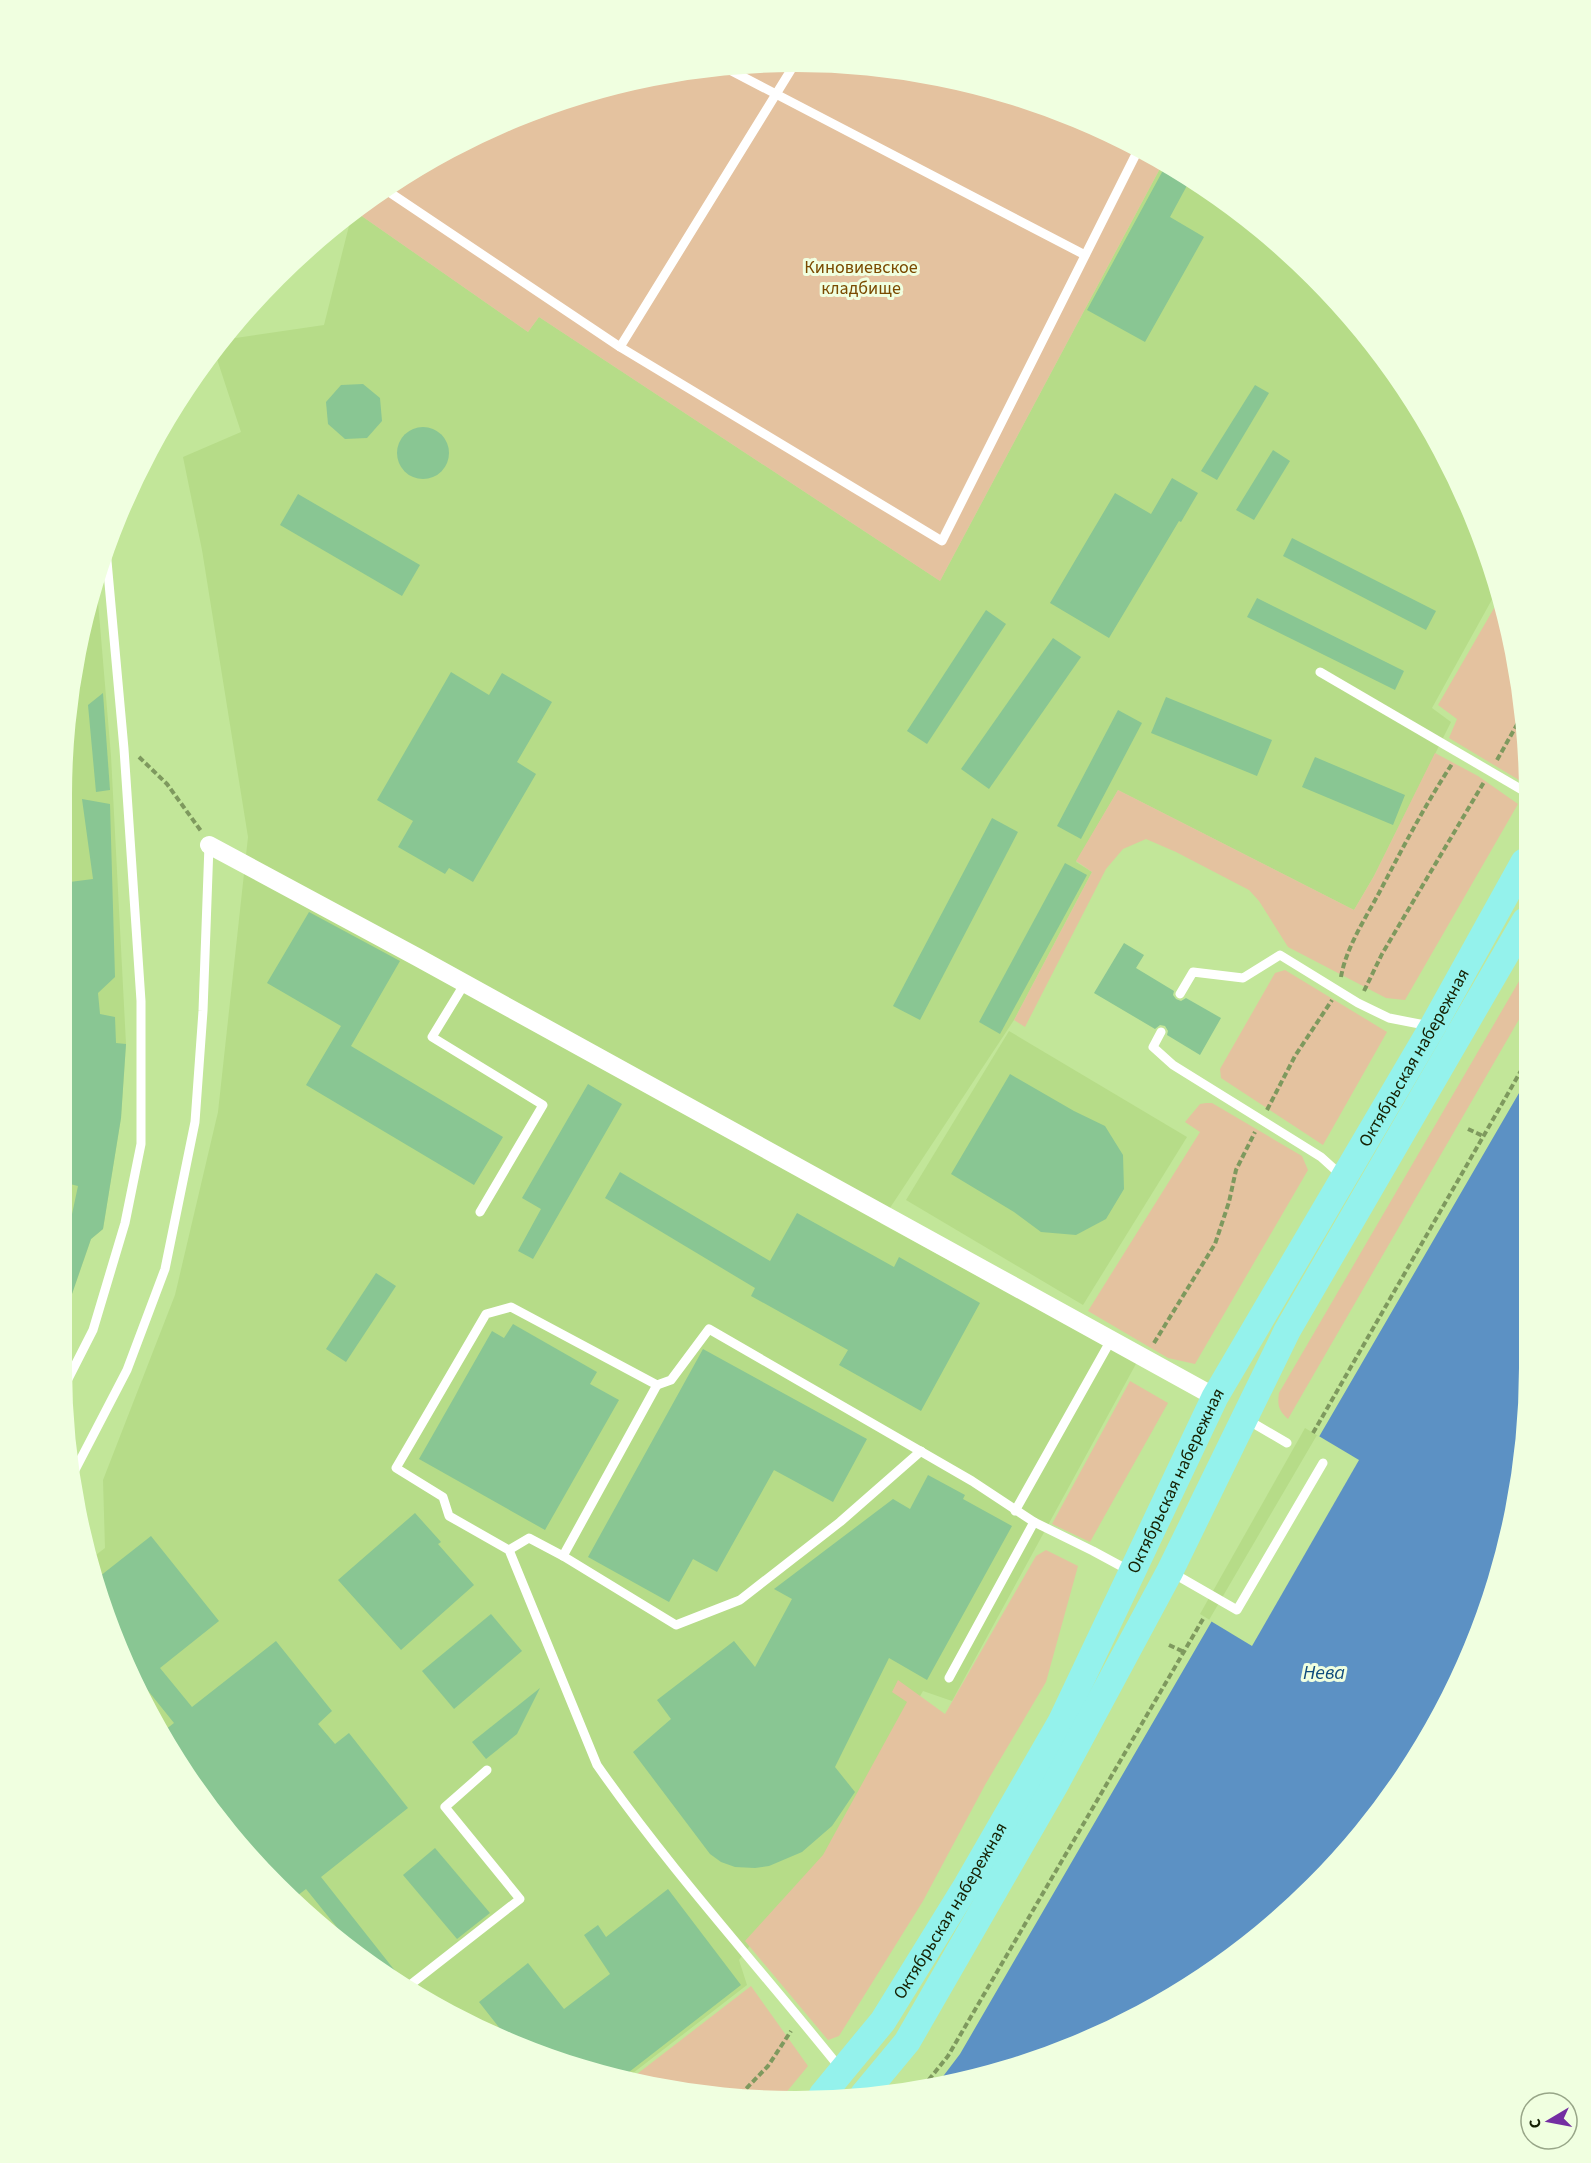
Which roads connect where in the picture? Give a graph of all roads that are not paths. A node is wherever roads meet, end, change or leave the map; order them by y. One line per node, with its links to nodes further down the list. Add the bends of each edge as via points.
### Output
1 (789, 72): 3 (lane)
2 (739, 75): 3 (lane)
3 (775, 93): 6 (lane); 7 (lane)
4 (1134, 157): 6 (lane)
5 (393, 195): 7 (lane)
6 (1085, 255): 7 (lane, via 942,541)
7 (620, 347)
8 (108, 570): 21 (lane, via 141,1001 141,1144 125,1223 93,1330)
9 (1320, 672): 10 (lane)
10 (1519, 788)
11 (209, 845): 14 (street); 28 (lane, via 195,1122 165,1269 127,1370)
12 (1519, 871): 16 (main road, Октябрьская набережная)
13 (1519, 931): 24 (main road, Октябрьская набережная, via 1287,1331)
14 (465, 983): 19 (lane, via 432,1037 543,1105); 20 (street)
15 (1180, 994): 16 (lane, via 1193,972 1243,978 1280,956 1389,1018)
16 (1433, 1026): 18 (main road, Октябрьская набережная)
17 (1161, 1032): 18 (lane, via 1153,1047 1173,1065 1321,1157)
18 (1344, 1179): 23 (main road, Октябрьская набережная)
19 (480, 1212)
20 (1111, 1340): 23 (street); 29 (lane)
21 (72, 1371)
22 (657, 1385): 26 (lane, via 671,1380 709,1329); 31 (lane, via 511,1307 486,1314 396,1468 443,1497 449,1516); 32 (lane)
23 (1215, 1396): 34 (main road, Октябрьская набережная)
24 (1246, 1419): 25 (lane); 33 (main road, Октябрьская набережная)
25 (1287, 1443)
26 (921, 1451): 29 (lane); 32 (lane, via 840,1522 740,1600 676,1625)
27 (1323, 1463): 33 (lane, via 1237,1610)
28 (78, 1464)
29 (1015, 1511): 30 (lane)
30 (1034, 1522): 34 (lane); 35 (lane)
31 (509, 1550): 32 (lane, via 529,1538); 38 (lane, via 597,1765 674,1866)
32 (563, 1556)
33 (1170, 1571): 39 (main road, Октябрьская набережная, via 1055,1785 907,2042)
34 (1132, 1572): 38 (main road, Октябрьская набережная, via 1061,1722 967,1885 883,2021)
35 (949, 1678)
36 (487, 1770): 37 (lane, via 445,1807 520,1899)
37 (414, 1982)
38 (843, 2072): 40 (main road, Октябрьская набережная)
39 (870, 2087)
40 (827, 2090)

